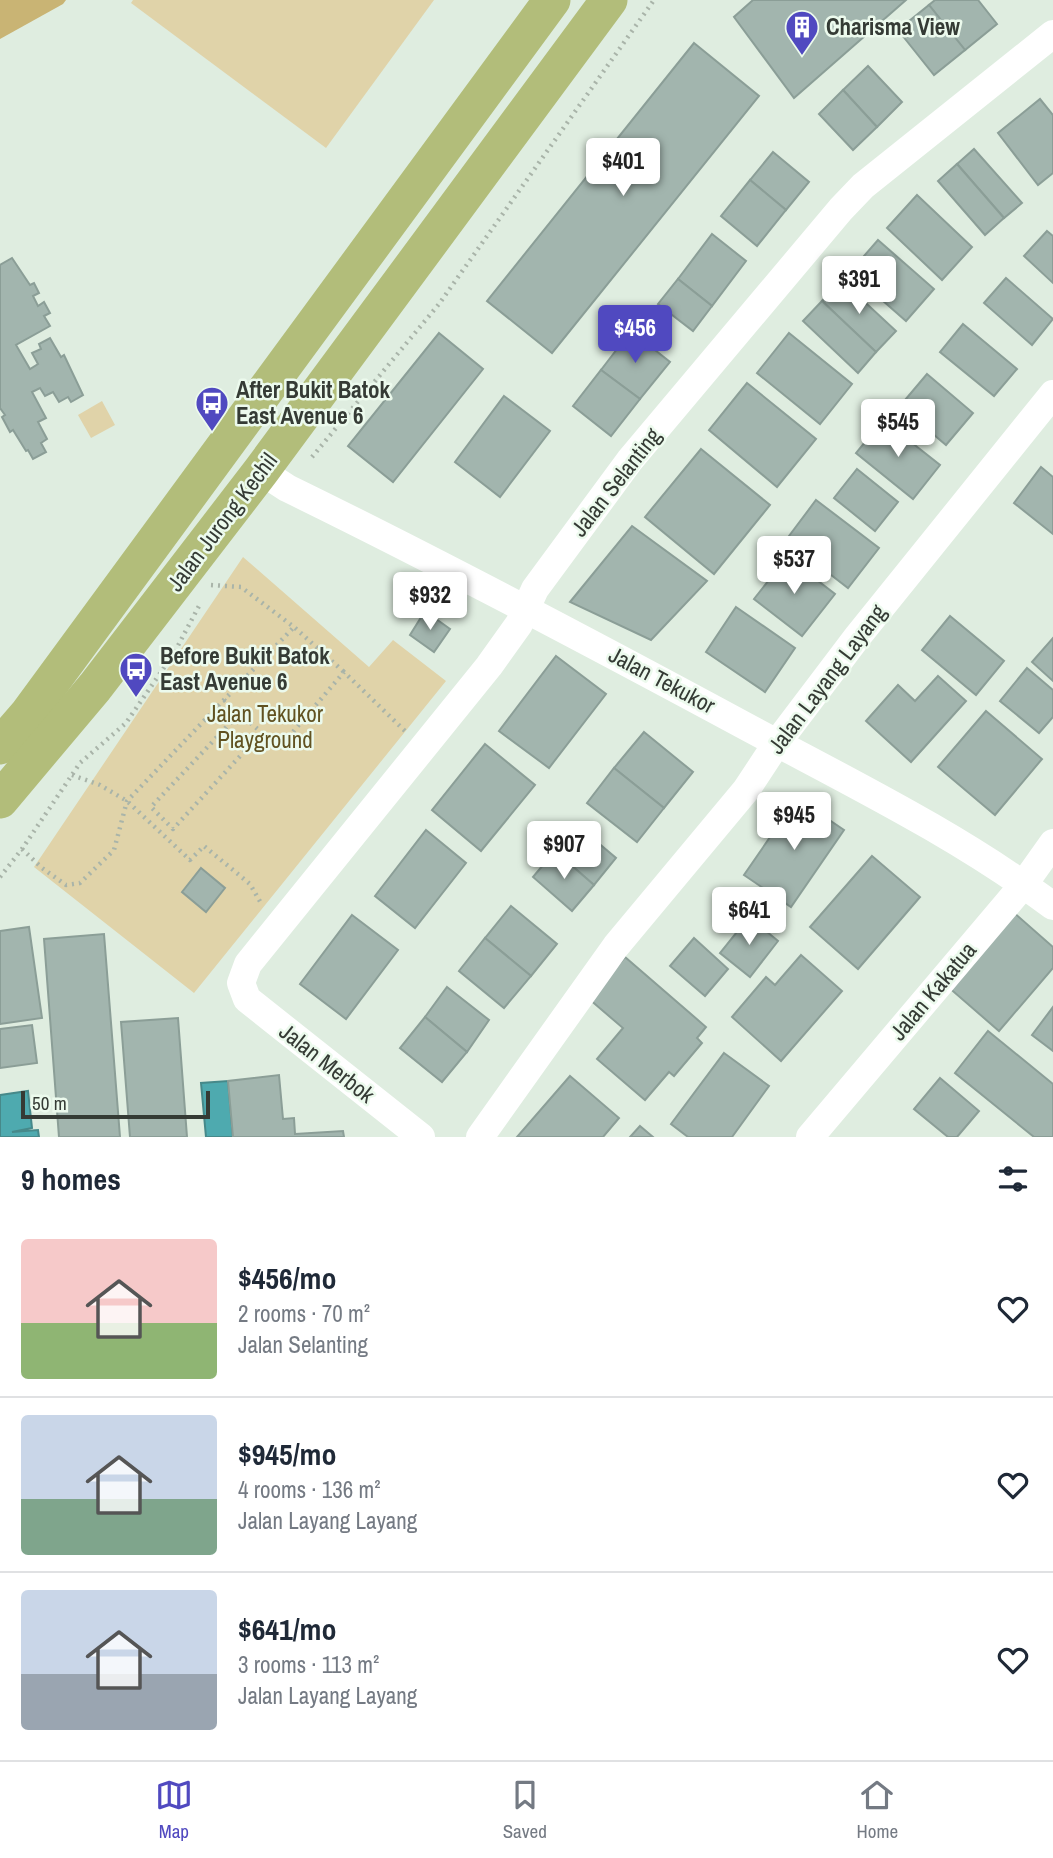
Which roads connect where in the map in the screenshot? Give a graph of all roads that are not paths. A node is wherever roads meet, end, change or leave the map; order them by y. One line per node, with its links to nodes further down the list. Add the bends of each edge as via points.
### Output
1 (552, 0): 8 (main road, Jalan Jurong Kechil)
2 (609, 0): 5 (main road, Jalan Jurong Kechil)
3 (1053, 34): 6 (street, Jalan Selanting, via 863,186 841,209 631,460 535,589)
4 (1053, 394): 7 (street, Jalan Layang Layang)
5 (274, 480): 6 (street, Jalan Tekukor); 9 (main road, Jalan Jurong Kechil)
6 (527, 607): 7 (street, Jalan Tekukor); 13 (street, Jalan Selanting, via 489,666 248,964)
7 (777, 743): 11 (street, Jalan Tekukor, via 883,798); 15 (street, Jalan Layang Layang, via 746,790 616,946)
8 (0, 746)
9 (0, 800)
10 (1053, 843): 11 (street, Jalan Kakatua)
11 (1024, 884): 12 (street, Jalan Tekukor); 16 (street, Jalan Kakatua)
12 (1053, 906)
13 (241, 983): 14 (street, Jalan Merbok, via 247,999)
14 (421, 1137)
15 (480, 1137)
16 (810, 1137)

